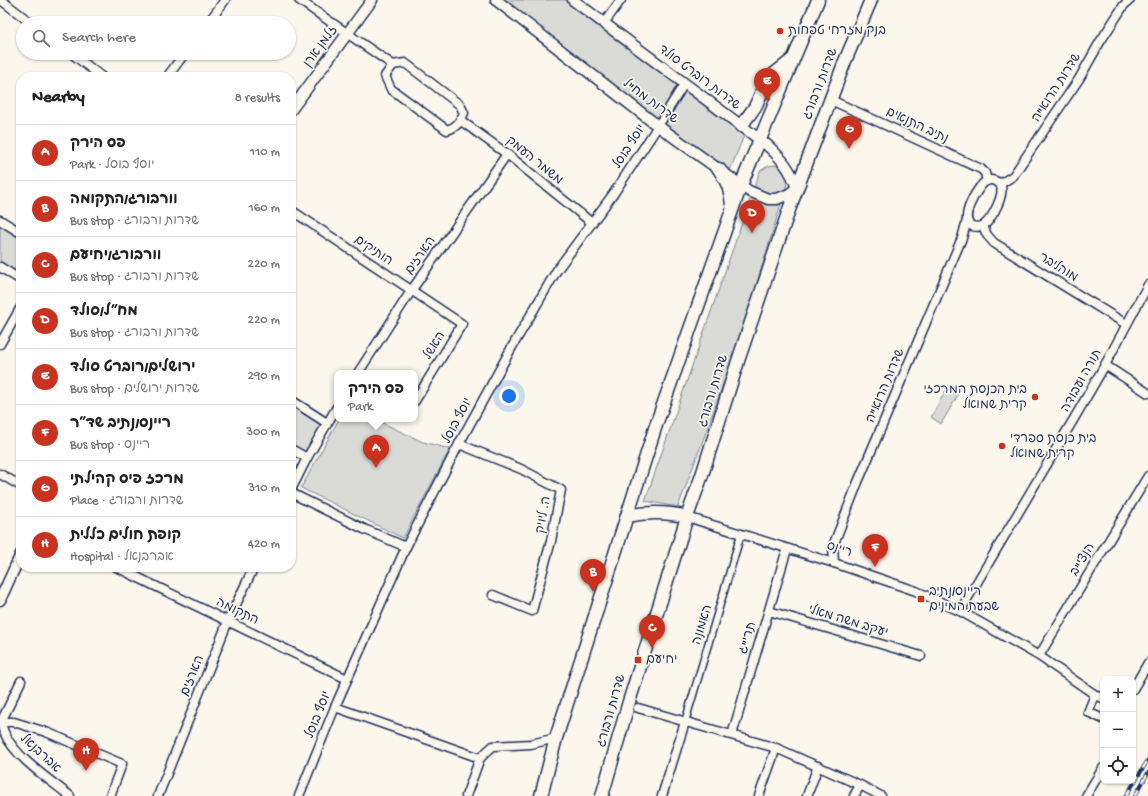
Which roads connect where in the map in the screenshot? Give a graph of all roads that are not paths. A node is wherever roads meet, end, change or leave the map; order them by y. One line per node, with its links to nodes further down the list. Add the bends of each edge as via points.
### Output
1 (1, 0): 11 (street)
2 (225, 0): 12 (street)
3 (299, 0): 14 (street)
4 (372, 0): 14 (street, זלמן ארן)
5 (496, 0): 25 (street, שדרות מח"ל)
6 (573, 0): 13 (street, שדרות רוברט סולד)
7 (621, 0): 13 (street)
8 (818, 0): 17 (main road)
9 (871, 0): 22 (main road, שדרות ורבורג)
10 (1130, 0): 31 (street, שדרות הרוא"ה, via 1124,5 1013,176)
11 (22, 16)
12 (213, 16)
13 (604, 23): 21 (street, שדרות רוברט סולד)
14 (348, 33): 18 (street); 23 (street, זלמן ארן)
15 (80, 60): 19 (street)
16 (180, 60): 20 (street)
17 (793, 60): 26 (main road, via 773,75); 27 (main road)
18 (393, 65): 24 (street, via 405,63 460,105 464,112); 24 (street, via 385,76 390,89 447,130 454,128)
19 (96, 72)
20 (171, 72)
21 (684, 84): 25 (street, יוסף בוסל); 26 (street, שדרות רוברט סולד)
22 (831, 100): 30 (street, נתיב התנאים, via 981,168); 33 (main road, שדרות ורבורג)
23 (296, 103)
24 (460, 120): 28 (street, משמר העמק)
25 (658, 126): 29 (street, שדרות מח"ל); 38 (street, יוסף בוסל)
26 (741, 126): 27 (street, שדרות רוברט סולד)
27 (760, 140): 32 (main road); 33 (street, שדרות רוברט סולד, via 782,160)
28 (508, 154): 38 (street, משמר העמק); 44 (street, הארזים)
29 (719, 169): 32 (street, שדרות מח"ל); 34 (main road, via 731,192)
30 (987, 181): 31 (street, via 992,180); 37 (street, שדרות הרוא"ה, via 980,186 970,204)
31 (1000, 184): 39 (street, via 1000,199)
32 (741, 185): 33 (street, שדרות מח"ל, via 768,199 777,199); 34 (main road)
33 (797, 188): 65 (main road, שדרות ורבורג)
34 (732, 210): 64 (main road)
35 (296, 213): 44 (street, הותיקים)
36 (0, 220): 40 (street)
37 (966, 220): 39 (street, via 970,225); 71 (street, שדרות הרוא"ה, via 962,238 833,546)
38 (592, 223): 56 (street, יוסף בוסל, via 557,270)
39 (983, 226): 47 (street, מוהליבר, via 994,243)
40 (16, 230)
41 (0, 267): 42 (street)
42 (16, 277)
43 (1148, 285): 47 (street, תורה ועבודה)
44 (411, 290): 46 (street, הותיקים); 50 (street, הארזים)
45 (16, 317): 48 (street)
46 (462, 324): 52 (street, האשל)
47 (1126, 324): 49 (street, תורה ועבודה)
48 (0, 344)
49 (1105, 365): 51 (street); 78 (street, תורה ועבודה)
50 (360, 370)
51 (1148, 392)
52 (418, 396)
53 (296, 403): 55 (street)
54 (334, 412): 55 (street)
55 (327, 423): 58 (street)
56 (459, 444): 69 (street, יוסף בוסל); 75 (street, ה. ליויק, via 521,469 560,490 551,541 532,611)
57 (296, 452): 58 (street)
58 (307, 458): 61 (street)
59 (0, 474): 62 (street)
60 (1148, 476): 81 (street, הנצי"ב)
61 (296, 481)
62 (16, 483)
63 (296, 495): 69 (street)
64 (626, 516): 65 (main road, ריינס, via 657,512); 94 (main road)
65 (687, 517): 66 (street, ריינס); 67 (main road, שדרות ורבורג)
66 (706, 523): 67 (street, via 694,525); 68 (street, ריינס)
67 (682, 534): 106 (main road, שדרות ורבורג)
68 (741, 534): 70 (street, ריינס); 92 (street, האמונה)
69 (406, 547): 83 (street, יוסף בוסל)
70 (788, 549): 71 (street, ריינס); 77 (street, תרי"ג)
71 (834, 563): 78 (street, ריינס, via 916,591)
72 (16, 565): 76 (street)
73 (126, 572): 79 (street, התקומה)
74 (252, 572): 79 (street, הארזים)
75 (492, 595)
76 (0, 600)
77 (769, 611): 80 (street, יעקב משה מאלי); 93 (street, תרי"ג)
78 (960, 611): 81 (street, ריינס)
79 (228, 621): 83 (street, התקומה); 102 (street, הארזים)
80 (921, 656)
81 (1039, 656): 86 (street, ריינס)
82 (1148, 663): 85 (street)
83 (347, 679): 88 (street, יוסף בוסל)
84 (21, 681): 91 (street)
85 (1136, 684)
86 (1095, 695): 87 (street, ריינס); 90 (street, via 1088,712)
87 (1100, 697)
88 (335, 707): 96 (street); 103 (street, יוסף בוסל)
89 (638, 708): 92 (street)
90 (1100, 718)
91 (1, 722): 100 (street, אברבנאל, via 4,734 12,745 29,763); 101 (street, אברבנאל, via 14,722 46,732 122,764)
92 (685, 722): 93 (street); 107 (street)
93 (732, 735): 95 (street)
94 (556, 738): 96 (street, via 531,744 493,746); 105 (main road)
95 (776, 748): 97 (street); 108 (street)
96 (480, 758): 104 (street)
97 (818, 766): 99 (street); 109 (street)
98 (1100, 773): 112 (street)
99 (860, 785): 110 (street); 111 (street)
100 (70, 796)
101 (110, 796)
102 (158, 796)
103 (299, 796)
104 (466, 796)
105 (541, 796)
106 (602, 796)
107 (662, 796)
108 (759, 796)
109 (808, 796)
110 (854, 796)
111 (880, 796)
112 (1086, 796)

